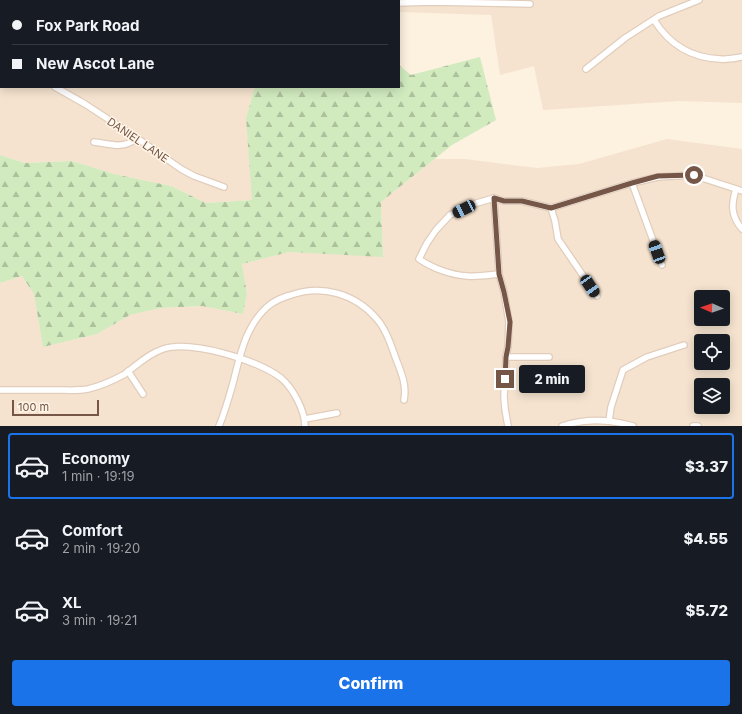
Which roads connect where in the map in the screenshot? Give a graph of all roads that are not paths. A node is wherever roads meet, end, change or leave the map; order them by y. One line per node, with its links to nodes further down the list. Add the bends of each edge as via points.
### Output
1 (699, 0): 5 (street, via 667,12)
2 (431, 1): 3 (street); 4 (street)
3 (400, 3)
4 (530, 4)
5 (654, 20): 6 (street, via 669,39 690,53 722,60); 7 (street, via 625,38)
6 (742, 57)
7 (586, 69)
8 (57, 88): 9 (street, DANIEL LANE)
9 (137, 138): 10 (street, via 126,144); 12 (street, DANIEL LANE, via 194,176)
10 (94, 142)
11 (632, 183): 13 (street, via 658,176 694,175); 15 (street); 17 (street)
12 (224, 187)
13 (739, 190): 16 (street, via 733,201 733,210)
14 (494, 198): 15 (street); 18 (street); 18 (street, via 477,202 450,215 433,234 419,260 440,270 466,276)
15 (551, 208): 19 (street, via 558,239)
16 (742, 229)
17 (662, 265)
18 (499, 274): 21 (street, via 510,322)
19 (597, 296)
20 (684, 345): 30 (street, via 647,357 623,370 610,407)
21 (506, 357): 22 (street); 33 (street, via 504,396)
22 (549, 357)
23 (238, 358): 24 (street, via 195,347 168,347 142,360); 27 (street, via 248,333 268,306 305,291 334,292 352,298 364,306 383,327 404,382); 29 (street, via 264,368 281,379 294,395); 31 (street)
24 (128, 371): 25 (street, via 113,380 83,390); 26 (street)
25 (0, 390)
26 (143, 394)
27 (404, 400)
28 (337, 413): 29 (street)
29 (305, 419): 32 (street)
30 (609, 421): 34 (street, via 587,420); 35 (street)
31 (219, 426)
32 (306, 426)
33 (508, 426)
34 (562, 426)
35 (633, 426)
36 (693, 426): 37 (street)
37 (698, 426)

